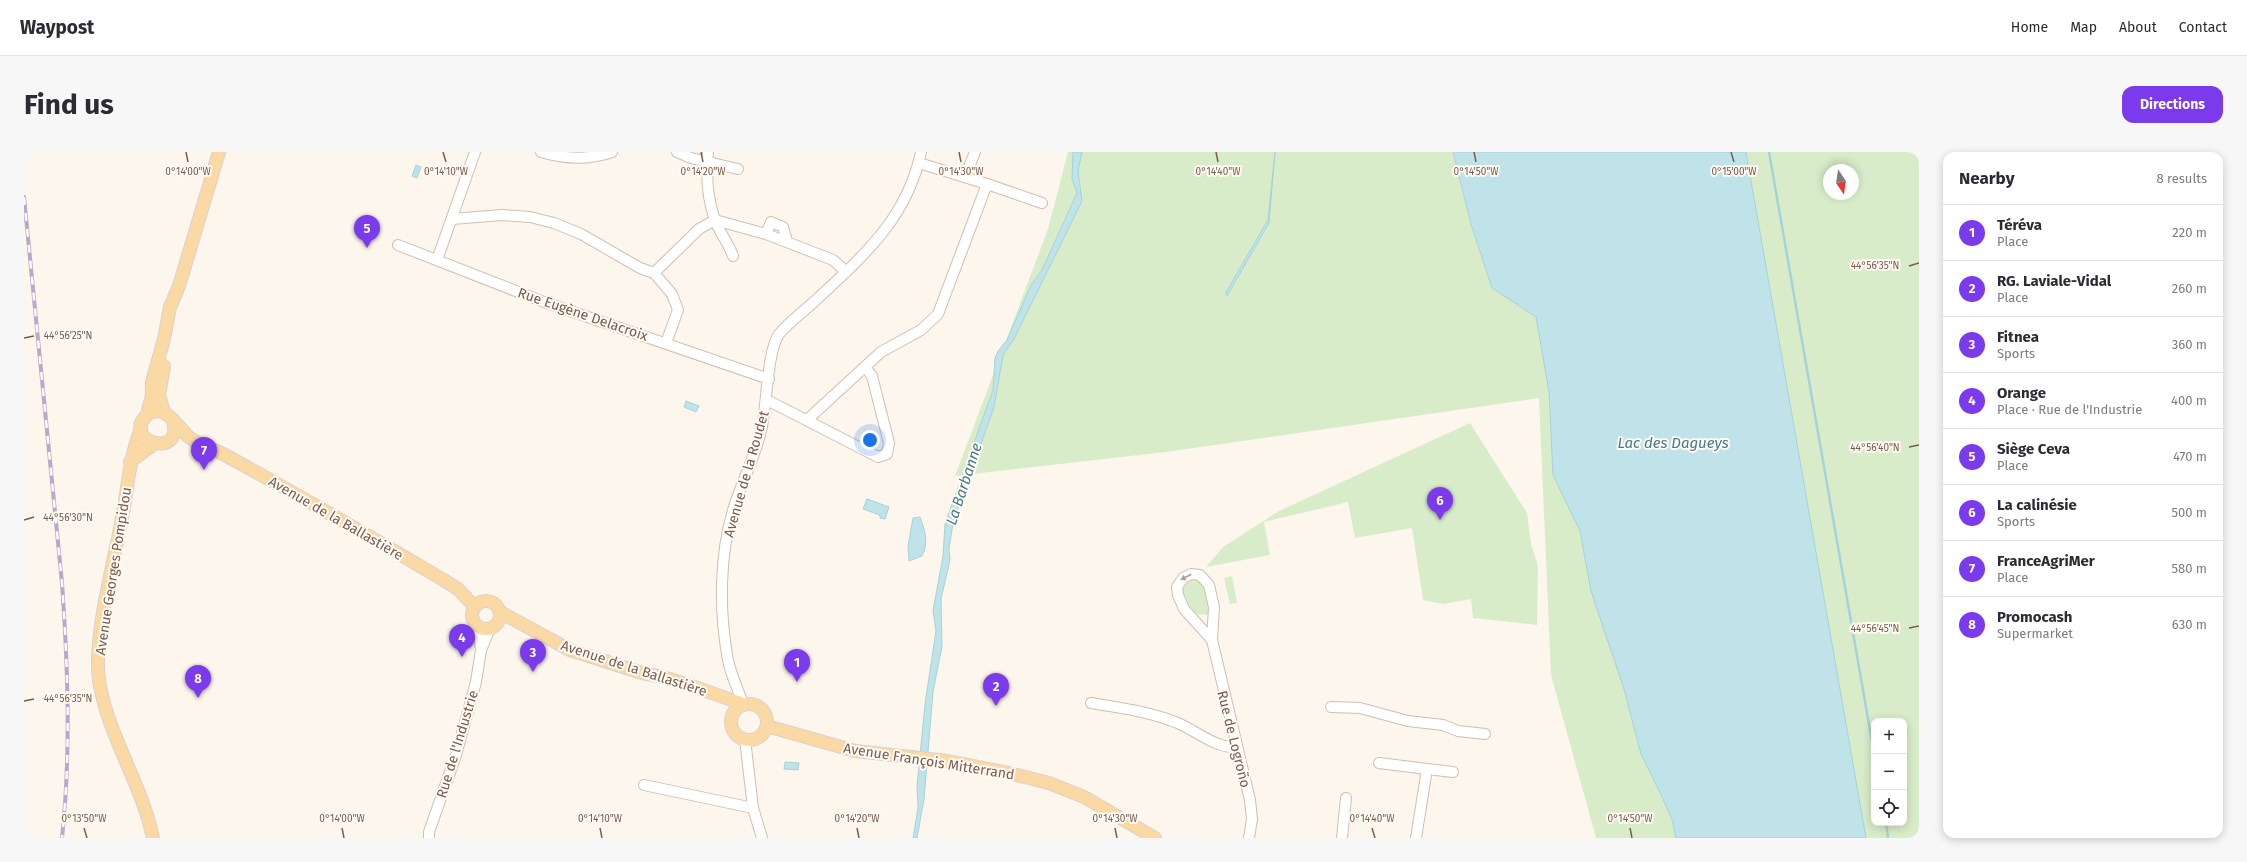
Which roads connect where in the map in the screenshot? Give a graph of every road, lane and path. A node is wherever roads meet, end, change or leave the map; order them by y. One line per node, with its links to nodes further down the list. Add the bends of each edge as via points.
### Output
1 (219, 152): 21 (main road)
2 (475, 152): 14 (street)
3 (541, 152): 4 (street, via 572,157)
4 (612, 152)
5 (677, 152): 8 (street)
6 (922, 152): 9 (street, Avenue de la Roudet)
7 (975, 152): 11 (street)
8 (708, 157): 10 (street); 15 (street, via 708,188)
9 (919, 163): 11 (street); 19 (street, Avenue de la Roudet, via 910,191 888,226)
10 (738, 168)
11 (965, 177): 12 (street)
12 (987, 184): 13 (street); 23 (street, via 938,314 921,330 881,352)
13 (1042, 203)
14 (452, 219): 18 (street); 20 (street, via 502,215 530,217 554,223 581,234 640,268)
15 (715, 220): 17 (street); 19 (street, via 766,234 771,222 784,227 787,242 833,260); 20 (street, via 699,229)
16 (398, 245): 18 (street, Rue Eugène Delacroix)
17 (733, 256)
18 (437, 260): 22 (street, Rue Eugène Delacroix, via 544,302)
19 (846, 272): 24 (street, Avenue de la Roudet, via 779,334 771,350)
20 (654, 273): 22 (street, via 672,294 678,310)
21 (179, 286): 26 (main road, via 177,308 158,395); 27 (main road, via 170,307)
22 (666, 343): 24 (street, Rue Eugène Delacroix)
23 (865, 367): 28 (street); 28 (street, via 872,376 889,443 887,454 878,457)
24 (769, 379): 25 (street, Avenue de la Roudet)
25 (767, 400): 28 (street); 44 (street, Avenue de la Roudet, via 761,432 734,507 723,553 723,619 729,661)
26 (164, 412): 27 (main road, via 156,411); 29 (main road)
27 (147, 415): 30 (main road)
28 (807, 420)
29 (173, 421): 31 (main road, Avenue de la Ballastière); 32 (main road, via 174,431)
30 (141, 429): 33 (main road, via 146,439); 34 (main road, Avenue Georges Pompidou)
31 (191, 439): 32 (main road, Avenue de la Ballastière); 35 (main road, Avenue de la Ballastière, via 304,498 426,569 458,589)
32 (169, 440): 33 (main road)
33 (154, 444): 34 (main road)
34 (130, 462): 60 (main road, Avenue Georges Pompidou, via 124,509 102,625 98,660 99,685 113,732 139,790)
35 (475, 606): 36 (main road, via 489,601 494,603); 39 (main road, via 472,617)
36 (500, 612): 40 (main road, via 499,621); 41 (main road, Avenue de la Ballastière)
37 (1194, 617): 38 (street); 38 (street, Rue de Logroño, one-way to 37, via 1207,580 1200,575 1191,574 1182,578 1177,587 1179,600); 42 (street, Rue de Logroño)
38 (1214, 617): 42 (street, Rue de Logroño)
39 (478, 626): 40 (main road); 43 (street, Rue de l'Industrie)
40 (493, 626): 41 (main road, Avenue de la Ballastière); 43 (street, Rue de l'Industrie)
41 (526, 627): 45 (main road, Avenue de la Ballastière, via 570,650)
42 (1212, 640): 53 (street, Rue de Logroño)
43 (481, 650): 61 (street, Rue de l'Industrie, via 477,677 460,740)
44 (736, 686): 45 (street); 46 (street, Avenue de la Roudet)
45 (723, 697): 46 (main road, Avenue de la Ballastière); 49 (main road, Avenue de la Ballastière)
46 (743, 704): 49 (main road); 50 (main road, via 754,704 763,710)
47 (1091, 704): 53 (street, via 1155,715 1176,722 1225,747)
48 (1331, 707): 51 (street, via 1360,708 1408,721)
49 (732, 714): 52 (main road, via 732,729)
50 (767, 726): 52 (main road, via 759,737); 63 (main road, Avenue François Mitterrand, via 854,751 948,761 1049,783 1084,797)
51 (1484, 734)
52 (745, 740): 59 (street)
53 (1237, 747): 64 (street, Rue de Logroño, via 1250,800 1252,819)
54 (1379, 763): 55 (street)
55 (1427, 769): 56 (street); 66 (street)
56 (1452, 772)
57 (644, 785): 59 (street)
58 (1346, 798): 65 (street)
59 (753, 808): 62 (street)
60 (152, 838)
61 (429, 838)
62 (762, 838)
63 (1154, 838)
64 (1249, 838)
65 (1342, 838)
66 (1416, 838)

